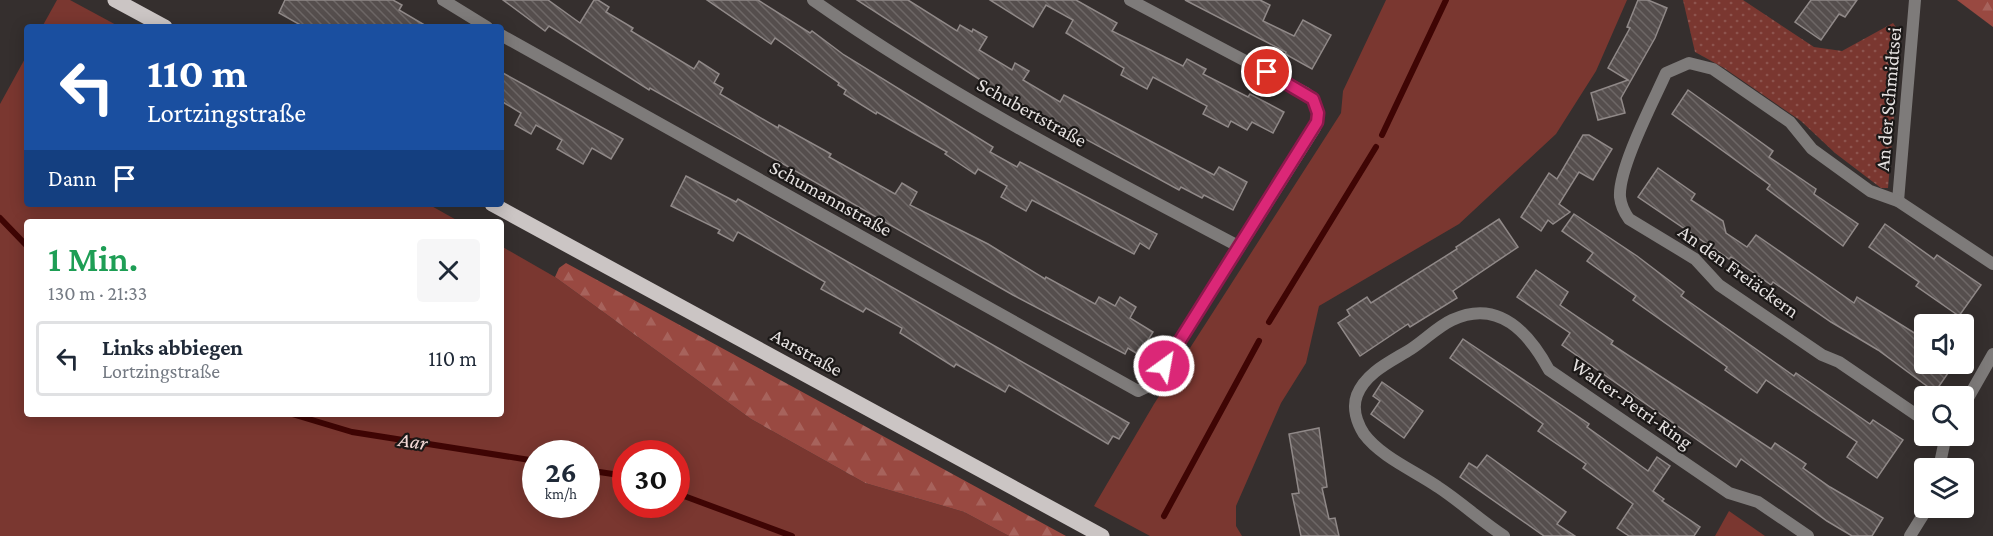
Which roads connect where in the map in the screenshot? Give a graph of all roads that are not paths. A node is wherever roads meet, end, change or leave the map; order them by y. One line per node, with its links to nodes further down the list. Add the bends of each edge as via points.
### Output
1 (115, 0): 6 (main road)
2 (443, 0): 7 (street)
3 (813, 0): 11 (street, Schubertstraße, via 1018,129)
4 (1130, 0): 11 (street, via 1313,99 1318,113 1315,128)
5 (1915, 0): 9 (street, An der Schmidtsei)
6 (159, 24)
7 (482, 24)
8 (504, 37): 11 (street, Schumannstraße, via 1132,389 1143,391 1153,384)
9 (1898, 201): 12 (street, An den Freiäckern); 15 (street, An den Freiäckern, via 1870,190 1812,149 1790,122 1713,69 1689,63 1665,73 1629,159 1620,195 1629,219 1695,259 1719,285 1822,356 1839,362)
10 (498, 207): 17 (main road, Aarstraße)
11 (1240, 247)
12 (1993, 264)
13 (1993, 354): 14 (street)
14 (1974, 387)
15 (1914, 413)
16 (1921, 518): 20 (street)
17 (1102, 536)
18 (1504, 536): 19 (street, Walter-Petri-Ring, via 1375,446 1364,434 1355,412 1357,393 1375,372 1452,320 1471,314 1508,320 1535,344 1549,370 1729,493 1758,501)
19 (1808, 536)
20 (1910, 536)

